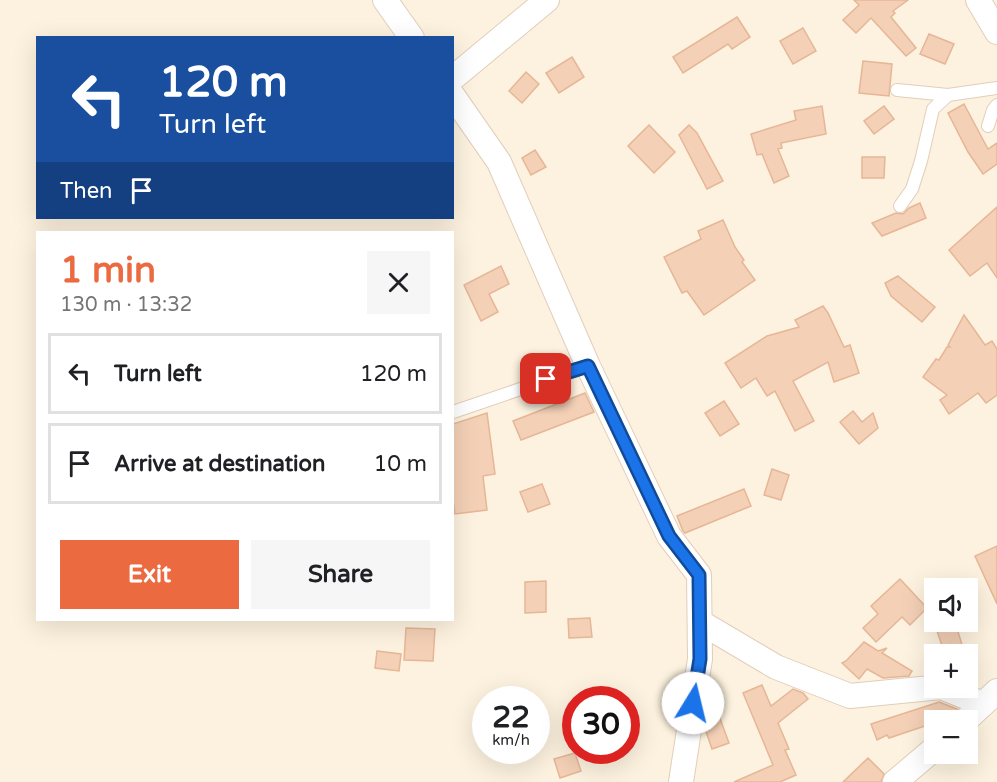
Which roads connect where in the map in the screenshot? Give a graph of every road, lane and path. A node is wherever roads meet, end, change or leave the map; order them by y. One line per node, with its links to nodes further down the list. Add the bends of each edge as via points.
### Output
1 (385, 0): 5 (street)
2 (547, 0): 6 (street)
3 (978, 0): 4 (street)
4 (997, 32)
5 (411, 36)
6 (454, 77)
7 (997, 88): 9 (lane)
8 (897, 90): 9 (lane)
9 (948, 95): 13 (lane, via 933,109 912,189)
10 (454, 97): 14 (street, via 499,162)
11 (997, 105): 12 (lane)
12 (988, 126)
13 (900, 206)
14 (588, 366): 15 (lane); 16 (street, via 669,536 699,575)
15 (454, 412)
16 (700, 622): 17 (street, via 776,667 850,696 941,687); 19 (street, via 700,659)
17 (982, 705)
18 (924, 757): 20 (street)
19 (681, 782)
20 (895, 782)

